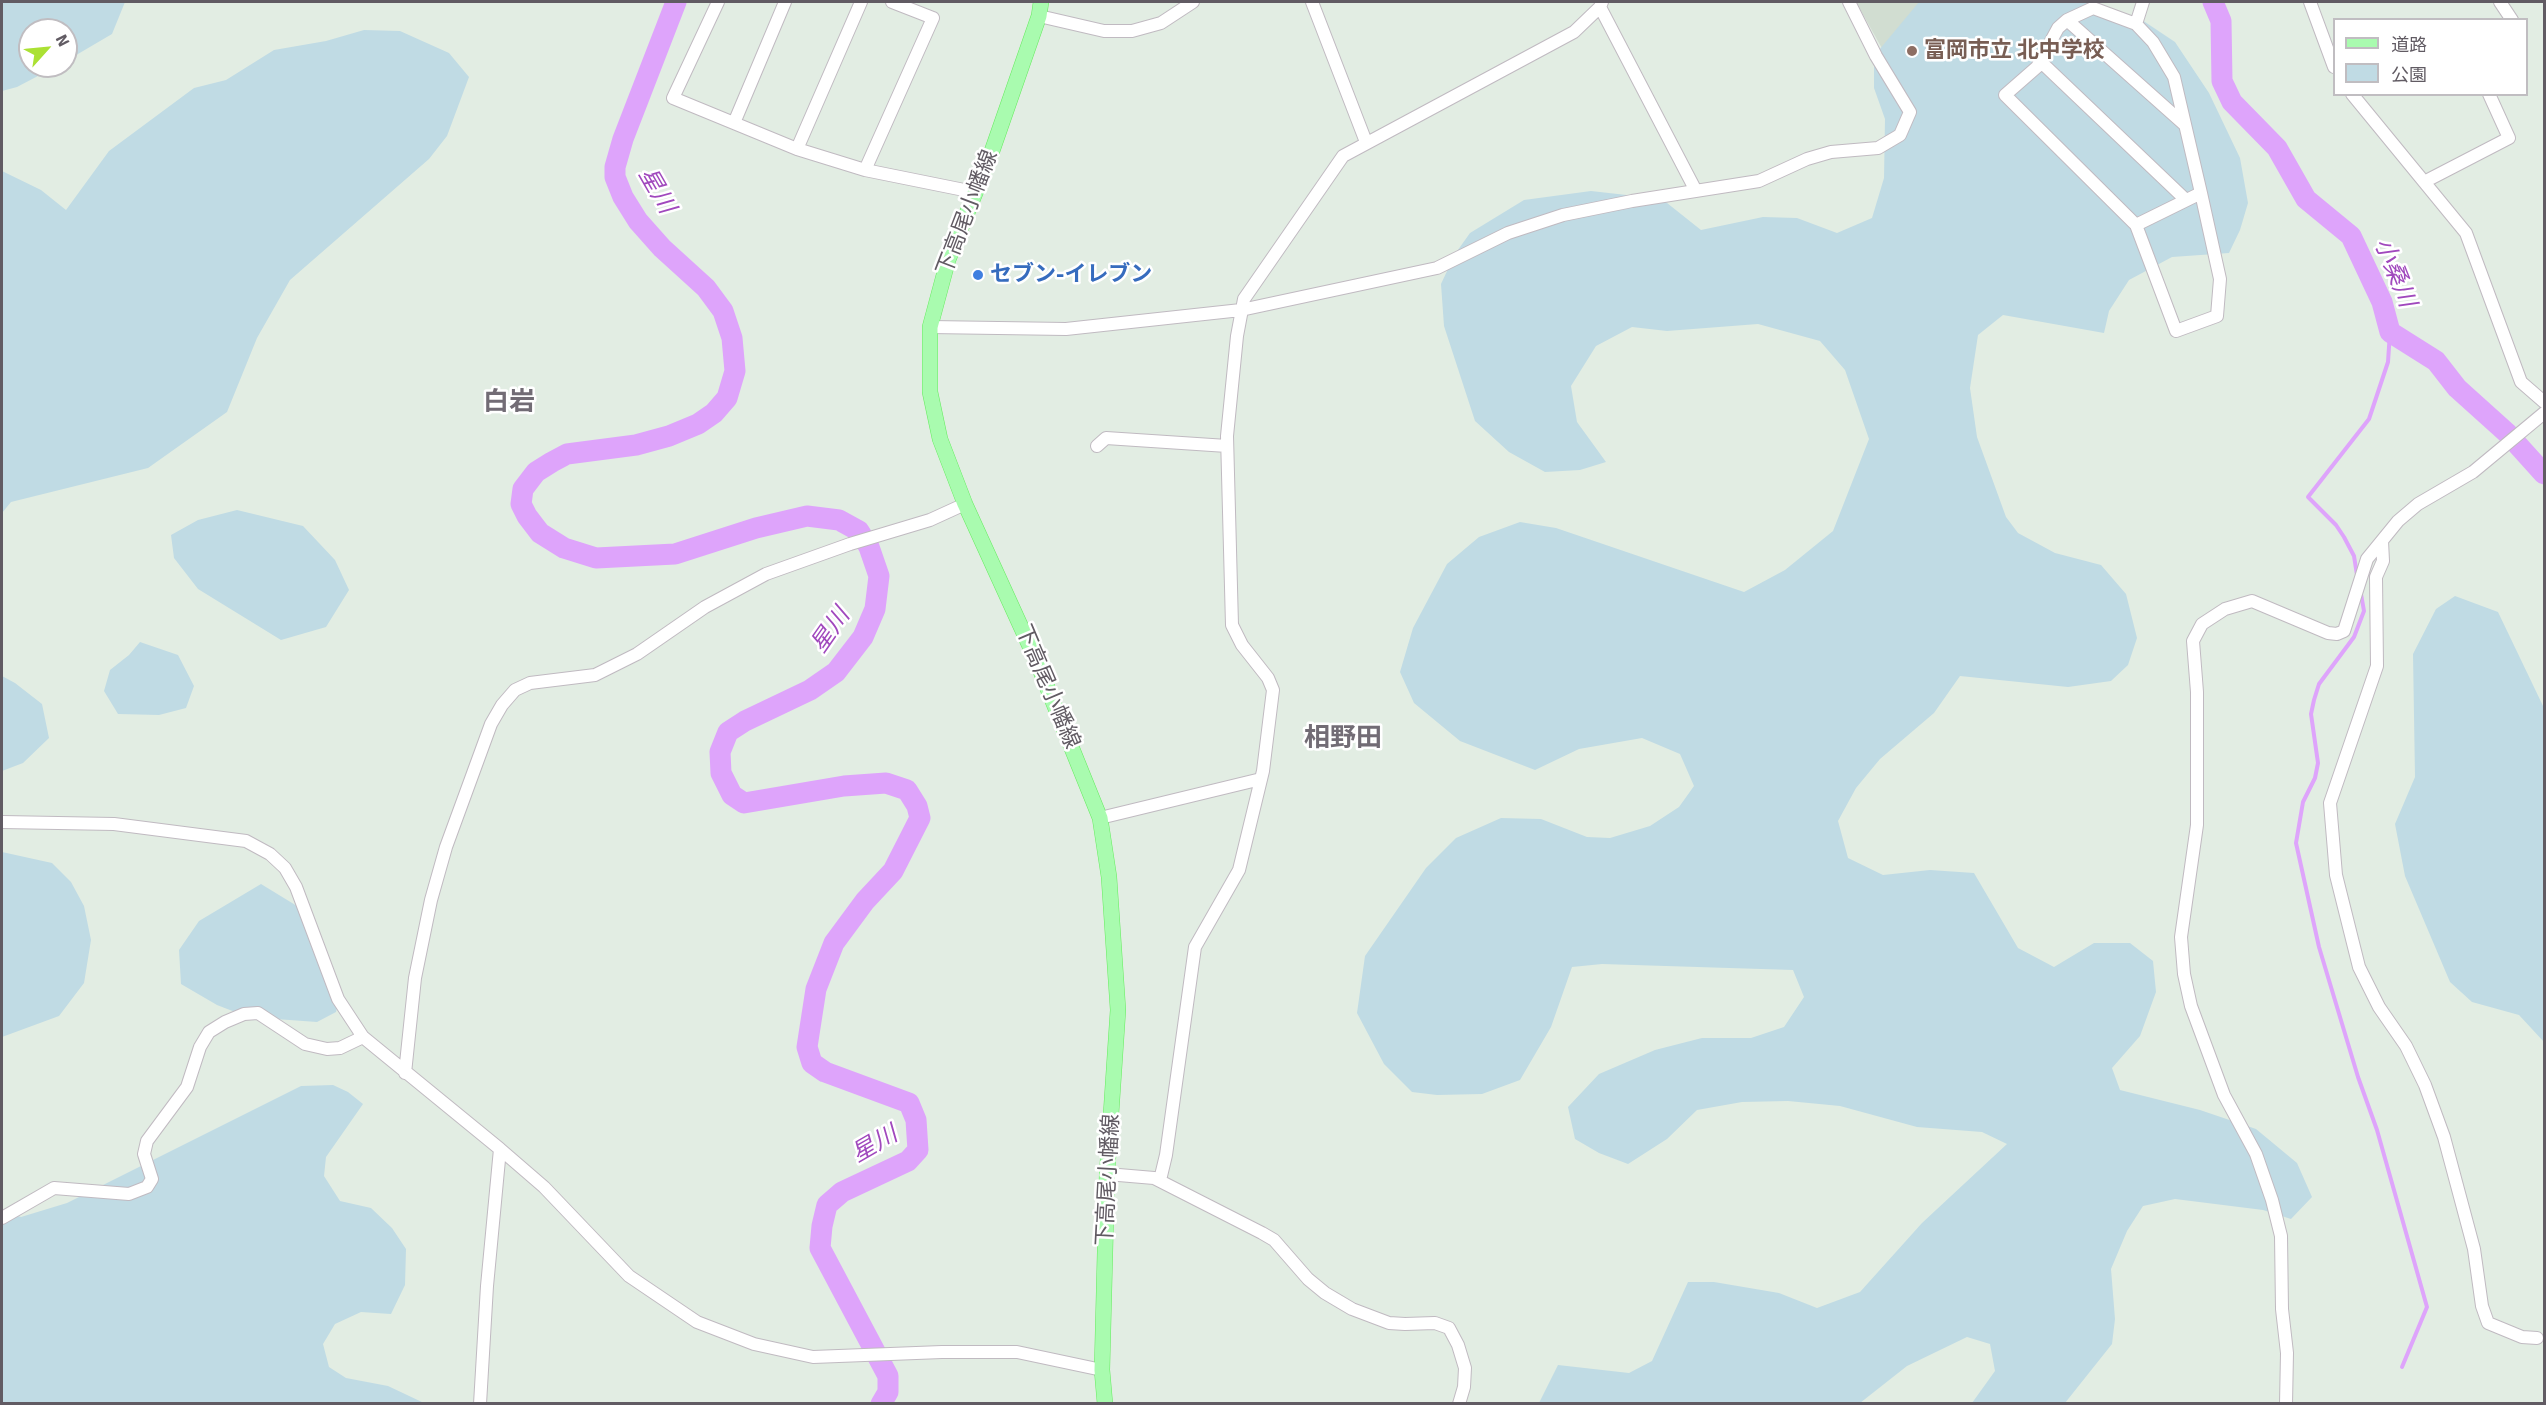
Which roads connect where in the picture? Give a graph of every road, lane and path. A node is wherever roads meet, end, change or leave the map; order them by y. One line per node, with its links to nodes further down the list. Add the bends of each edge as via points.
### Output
1 (718, 2): 20 (street, via 674,98)
2 (785, 2): 20 (street)
3 (861, 2): 23 (street)
4 (892, 2): 24 (street, via 933,18)
5 (1193, 2): 12 (street, via 1161,23 1132,32 1104,31)
6 (1312, 2): 22 (street)
7 (1849, 2): 26 (street, via 1911,112 1900,135 1878,148 1831,152 1807,159 1759,181)
8 (2143, 2): 15 (street)
9 (2310, 2): 17 (street)
10 (2500, 2): 13 (street)
11 (1601, 4): 22 (street, via 1565,38); 26 (street)
12 (1040, 9): 27 (main road, 下高尾小幡線, via 991,154)
13 (2511, 18)
14 (2067, 20): 15 (street, via 2093,8); 16 (street, via 2058,28); 21 (street)
15 (2136, 24): 21 (street, via 2174,77)
16 (2040, 61): 29 (street); 30 (street, via 2005,95)
17 (2333, 64)
18 (2354, 96): 25 (street)
19 (2490, 96): 25 (street, via 2509,138)
20 (734, 123): 23 (street)
21 (2186, 125): 28 (street)
22 (1366, 142): 31 (street, via 1343,156 1244,299)
23 (797, 149): 24 (street)
24 (865, 170): 27 (street)
25 (2424, 182): 33 (street, via 2466,233 2521,382)
26 (1696, 191): 31 (street, via 1563,215 1508,233 1437,268)
27 (974, 192): 32 (main road, 下高尾小幡線, via 948,260)
28 (2201, 193): 29 (street); 30 (street, via 2220,279 2217,316 2176,331)
29 (2186, 200): 30 (street)
30 (2136, 225)
31 (1241, 310): 32 (street, via 1066,329); 35 (street)
32 (930, 327): 37 (main road, 下高尾小幡線, via 930,392 940,440)
33 (2544, 402)
34 (2544, 413): 38 (street, via 2473,472 2418,504)
35 (1227, 446): 36 (street, via 1106,438); 39 (street, via 1232,625 1273,690)
36 (1097, 447)
37 (965, 504): 40 (main road, 下高尾小幡線, via 1037,662); 43 (street, via 930,520 766,574 596,675 530,683 514,690 491,724 446,847 415,978)
38 (2382, 541): 48 (street, via 2383,561 2376,577 2377,666 2330,802 2336,875 2359,967 2406,1046 2444,1137 2474,1249 2488,1323 2522,1337); 53 (street, via 2367,559 2346,629 2341,633 2328,633 2252,601 2225,609 2202,624 2193,641 2197,825 2181,937 2184,974 2191,1006 2224,1095 2256,1154 2281,1236)
39 (1261, 779): 40 (street); 46 (street, via 1239,870 1196,947)
40 (1100, 818): 45 (main road, 下高尾小幡線, via 1109,878 1118,1010)
41 (2, 822): 42 (street, via 114,824 246,841 270,854 285,868 296,887 338,999)
42 (363, 1037): 43 (street); 47 (street, via 340,1048 327,1049 305,1044 258,1013 225,1022 209,1032 187,1087 147,1141 144,1154 152,1179 147,1187 129,1194 54,1188)
43 (405, 1073): 44 (street)
44 (500, 1149): 49 (street, via 544,1187 629,1276 697,1322 754,1344 813,1357 1017,1352); 50 (street)
45 (1107, 1174): 46 (street); 49 (main road, 下高尾小幡線)
46 (1160, 1180): 52 (street, via 1274,1240 1308,1279 1352,1309 1389,1323 1435,1323 1449,1328 1465,1368)
47 (2, 1218)
48 (2537, 1338)
49 (1102, 1370): 51 (main road, 下高尾小幡線)
50 (480, 1404)
51 (1105, 1404)
52 (1459, 1404)
53 (2286, 1404)

